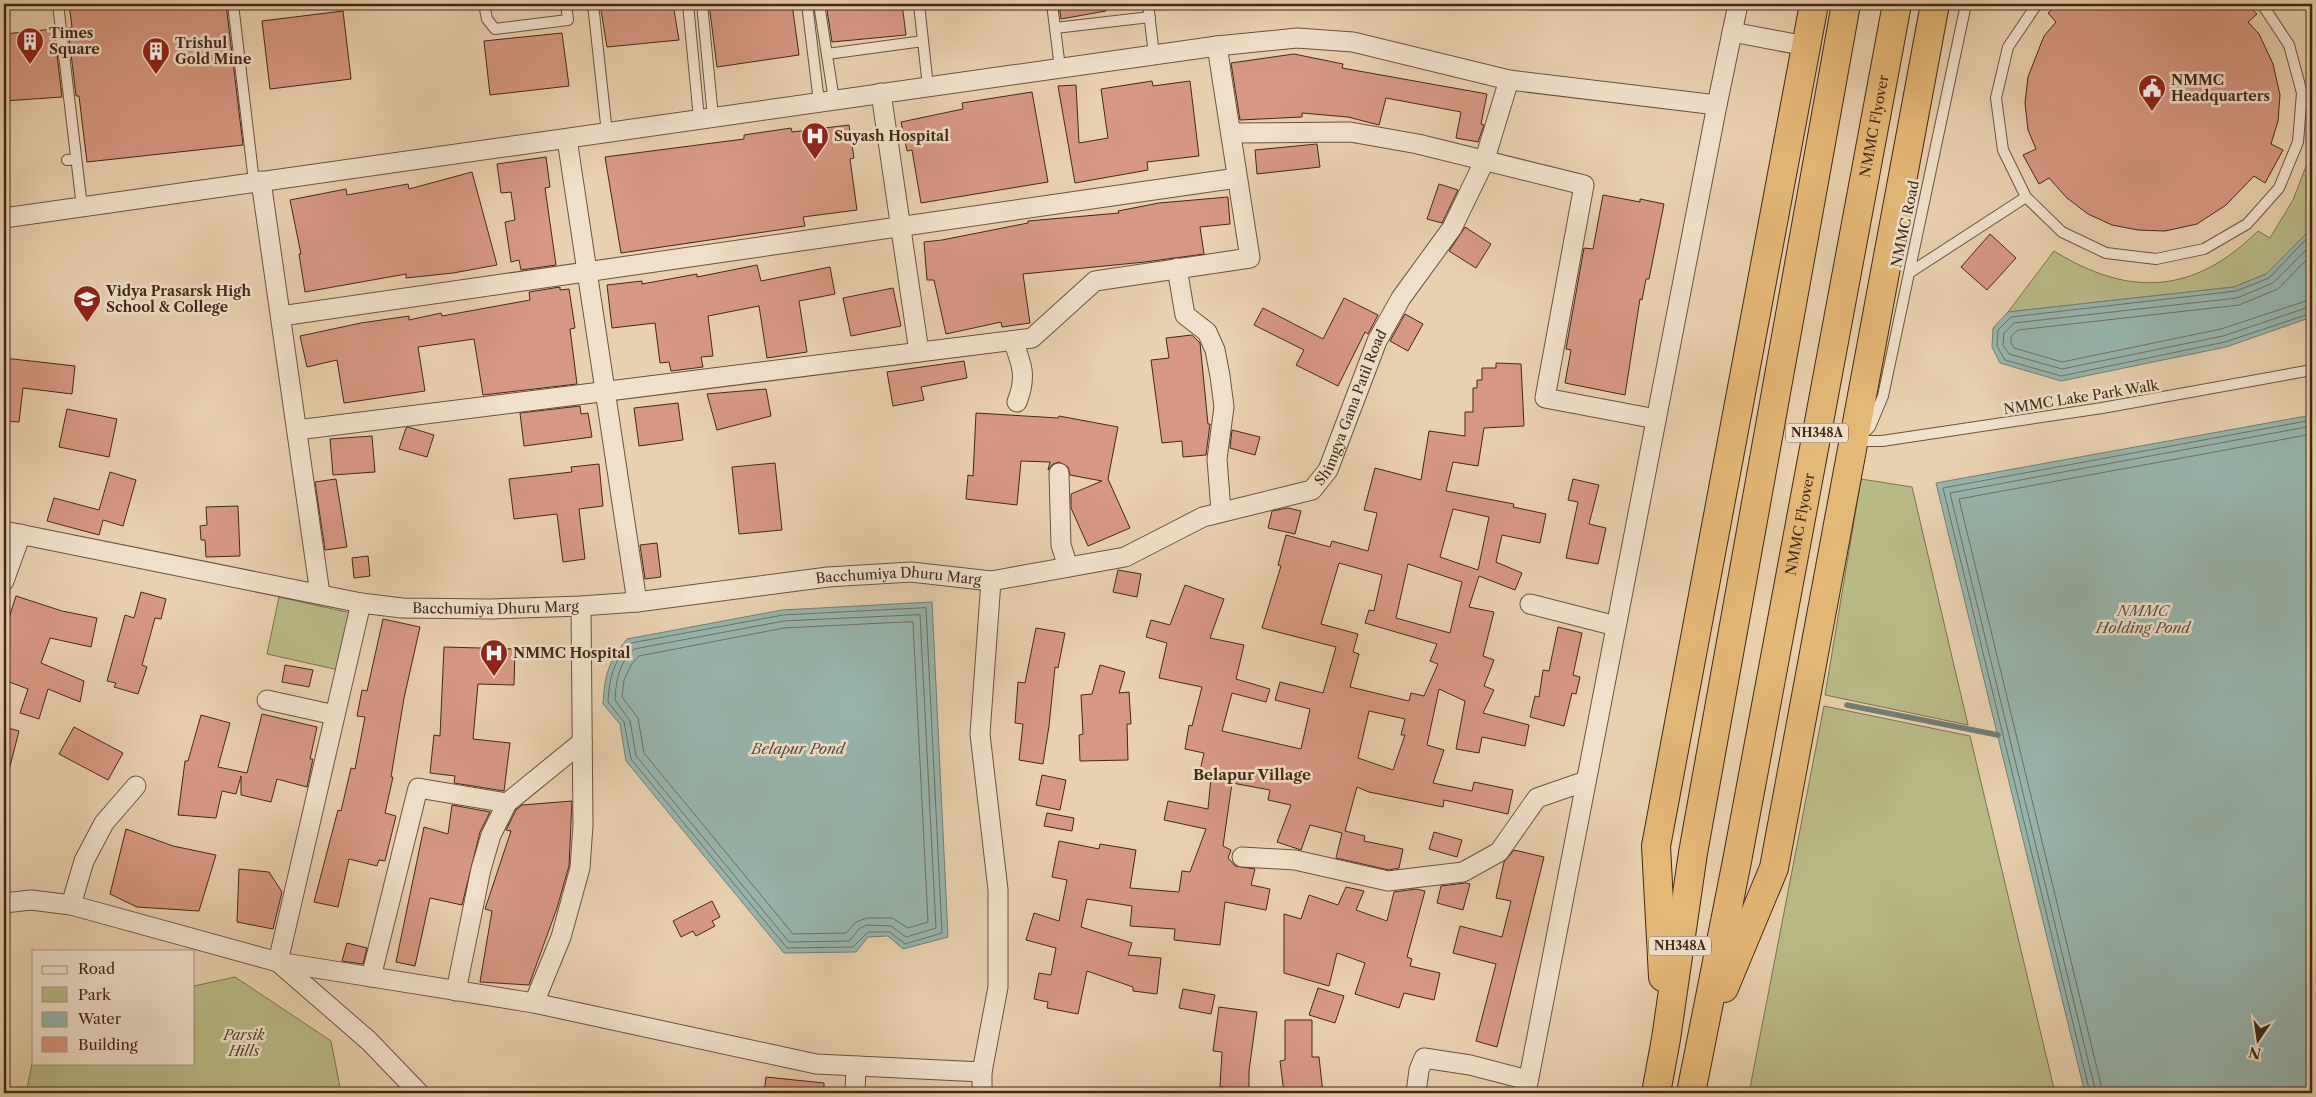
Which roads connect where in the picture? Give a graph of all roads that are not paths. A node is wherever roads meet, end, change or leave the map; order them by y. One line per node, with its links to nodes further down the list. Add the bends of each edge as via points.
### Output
1 (58, 4): 43 (lane, via 72,159)
2 (232, 4): 41 (lane)
3 (484, 4): 4 (lane, via 487,18 495,29 568,20)
4 (566, 4)
5 (594, 4): 36 (lane)
6 (688, 4): 35 (lane)
7 (702, 4): 35 (lane)
8 (807, 4): 33 (lane)
9 (819, 4): 27 (lane)
10 (919, 4): 24 (lane)
11 (1052, 4): 22 (lane)
12 (1148, 4): 21 (lane)
13 (1738, 4): 23 (street)
14 (1814, 4): 26 (highway)
15 (1846, 4): 83 (highway, NH348A, via 1693,853)
16 (1897, 4): 84 (highway, NMMC Flyover / NH348A)
17 (1935, 4): 57 (highway)
18 (1966, 4): 48 (lane, NMMC Road)
19 (2036, 4): 42 (lane, via 2008,47 1996,98 2003,150)
20 (2262, 4): 42 (lane, via 2289,45 2302,93 2298,142 2280,188 2247,224 2204,249 2156,259 2106,253 2062,232)
21 (1150, 17): 22 (lane); 28 (lane)
22 (1055, 28): 29 (lane)
23 (1732, 32): 26 (street); 34 (street)
24 (923, 41): 27 (lane); 31 (lane)
25 (1217, 46): 28 (street); 30 (street, via 1297,38 1353,42); 37 (street)
26 (1806, 46): 83 (highway, via 1656,846)
27 (827, 54): 33 (lane)
28 (1154, 56): 29 (street)
29 (1060, 68): 31 (street)
30 (1510, 80): 34 (street); 39 (street, Shimgya Gana Patil Road)
31 (928, 87): 32 (street)
32 (881, 93): 33 (street); 45 (street)
33 (826, 101): 35 (street)
34 (1717, 105): 55 (street)
35 (706, 118): 36 (street)
36 (607, 133): 38 (street)
37 (1231, 133): 39 (street, via 1350,132 1418,144); 40 (street)
38 (567, 139): 41 (street); 47 (street)
39 (1484, 162): 55 (street, via 1584,185 1545,398); 59 (street, Shimgya Gana Patil Road, via 1452,228 1401,298 1376,340 1328,470 1312,490)
40 (1237, 178): 45 (street); 46 (street, via 1250,258)
41 (258, 182): 43 (street); 49 (street)
42 (2026, 197): 48 (lane)
43 (82, 207): 44 (street)
44 (4, 218)
45 (900, 226): 47 (street); 51 (street)
46 (1177, 268): 50 (street, via 1095,281 1032,338); 59 (street, via 1185,315 1207,332 1215,350 1220,376 1224,407 1217,459)
47 (587, 272): 49 (street); 53 (street)
48 (1909, 273): 57 (lane, NMMC Road, via 1878,410 1870,427)
49 (281, 316): 56 (street)
50 (1013, 341): 51 (street); 54 (street, via 1024,385)
51 (919, 352): 53 (street)
52 (2312, 370): 57 (lane, NMMC Lake Park Walk, via 2102,408 1882,441)
53 (605, 391): 56 (street); 66 (street)
54 (1017, 402)
55 (1656, 419): 69 (street)
56 (297, 430): 64 (street)
57 (1854, 441): 84 (highway, via 1774,868)
58 (1059, 473): 61 (street, via 1061,545)
59 (1221, 511): 61 (street, Shimgya Gana Patil Road, via 1126,557)
60 (12, 533): 62 (street); 64 (street, Bacchumiya Dhuru Marg)
61 (1068, 567): 63 (street, Shimgya Gana Patil Road)
62 (4, 581)
63 (991, 581): 66 (street, Bacchumiya Dhuru Marg, via 911,572 828,577); 86 (street, via 980,734 998,890 998,987)
64 (320, 594): 65 (street, Bacchumiya Dhuru Marg)
65 (361, 602): 68 (street, Bacchumiya Dhuru Marg, via 402,608); 71 (street)
66 (637, 602): 68 (street, Bacchumiya Dhuru Marg)
67 (1530, 604): 69 (street)
68 (581, 606): 72 (street)
69 (1616, 626): 73 (street)
70 (267, 700): 71 (street)
71 (335, 715): 79 (street)
72 (582, 742): 75 (street); 82 (street, via 580,868 561,937)
73 (1586, 781): 76 (street, via 1537,798 1499,852 1463,872 1388,881 1295,860); 87 (street)
74 (136, 786): 78 (street, via 104,823 84,861)
75 (506, 803): 80 (street, via 418,788); 81 (street, via 491,835 481,869)
76 (1242, 856)
77 (4, 903): 78 (street, via 31,900)
78 (71, 904): 79 (street)
79 (278, 962): 80 (street); 88 (street, via 368,1040)
80 (371, 977): 81 (street)
81 (456, 991): 82 (street)
82 (534, 1003): 85 (street, via 816,1064)
83 (1666, 1039): 92 (highway, NH348A)
84 (1700, 1045): 93 (highway, NH348A)
85 (856, 1066): 86 (street); 89 (street)
86 (982, 1072): 90 (street)
87 (1527, 1087): 91 (street, via 1470,1065 1424,1058)
88 (419, 1093)
89 (855, 1093)
90 (982, 1093)
91 (1416, 1093)
92 (1656, 1093)
93 (1691, 1093)

